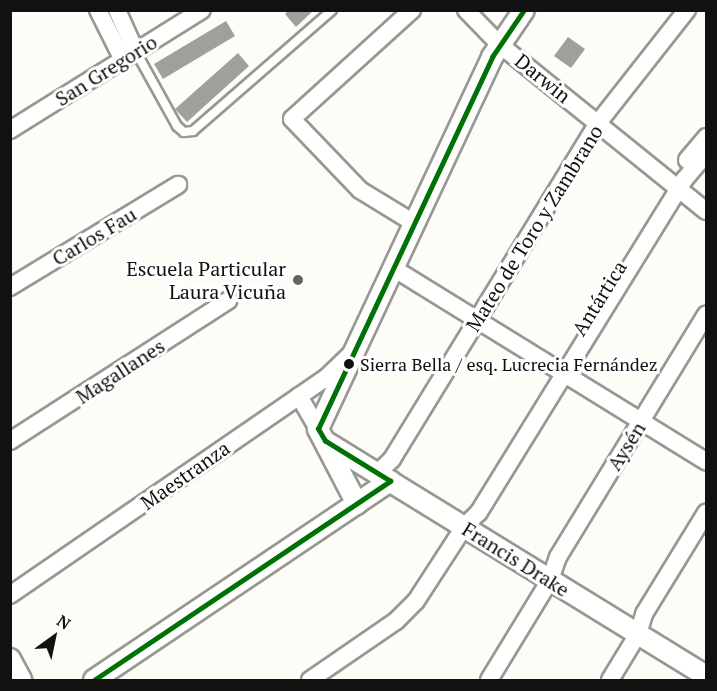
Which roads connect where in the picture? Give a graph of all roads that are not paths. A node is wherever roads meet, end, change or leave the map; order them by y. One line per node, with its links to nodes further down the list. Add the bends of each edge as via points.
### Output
1 (98, 10): 11 (street)
2 (117, 10): 11 (street)
3 (202, 10): 11 (street, San Gregorio)
4 (332, 10): 11 (lane, via 193,131 184,132 177,126)
5 (412, 10): 19 (street, via 292,119 360,190)
6 (466, 10): 10 (street, Darwin)
7 (524, 10): 10 (street)
8 (676, 10): 12 (street, Mateo de Toro y Zambrano)
9 (687, 10): 12 (street, Mateo de Toro y Zambrano)
10 (499, 44): 12 (street, Darwin); 19 (street)
11 (129, 56): 13 (street, San Gregorio)
12 (594, 120): 17 (street, Darwin); 24 (street, Mateo de Toro y Zambrano)
13 (10, 130)
14 (706, 137): 17 (street, Antártica)
15 (706, 154): 17 (street, Antártica)
16 (178, 185): 21 (street, Carlos Fau)
17 (674, 185): 18 (street, Darwin); 27 (street, Antártica)
18 (706, 211)
19 (414, 223): 20 (street)
20 (393, 268): 24 (street); 26 (street)
21 (10, 287)
22 (229, 300): 31 (street, Magallanes)
23 (706, 315): 29 (street, Aysén)
24 (473, 317): 27 (street); 33 (street, Mateo de Toro y Zambrano)
25 (706, 336): 29 (street, Aysén)
26 (355, 350): 28 (street, Maestranza, via 336,370); 30 (street)
27 (560, 371): 29 (street); 36 (street, Antártica, via 479,512)
28 (299, 396): 30 (street); 39 (street, Maestranza)
29 (646, 424): 32 (street); 38 (street, Aysén, via 558,557)
30 (322, 435): 33 (street, Francis Drake); 34 (street)
31 (10, 441)
32 (706, 461)
33 (384, 477): 34 (street, Mateo de Toro y Zambrano); 36 (street, Francis Drake)
34 (357, 504): 44 (street, Mateo de Toro y Zambrano)
35 (706, 513): 40 (street, via 644,614)
36 (464, 527): 38 (street, Francis Drake); 45 (street, Antártica, via 411,608)
37 (706, 531): 40 (street, via 653,619)
38 (550, 580): 40 (street, Francis Drake); 46 (street, Aysén)
39 (10, 595)
40 (638, 634): 42 (street, Francis Drake); 47 (street)
41 (10, 659): 43 (street)
42 (706, 676)
43 (21, 681)
44 (94, 681)
45 (310, 681)
46 (489, 681)
47 (610, 681)

